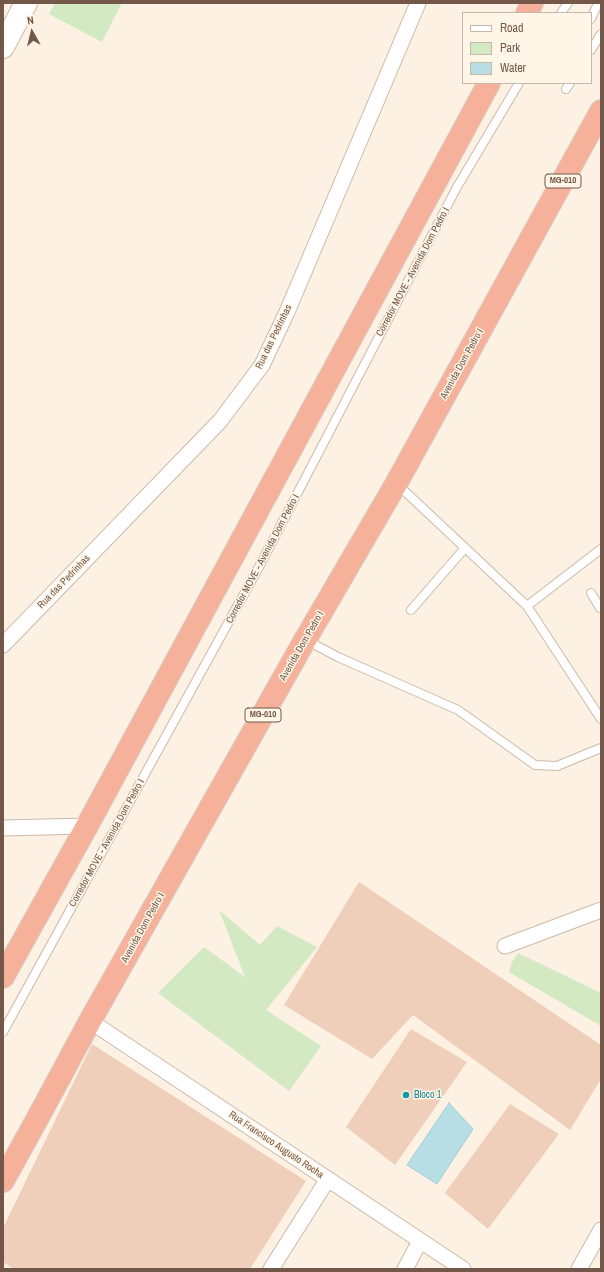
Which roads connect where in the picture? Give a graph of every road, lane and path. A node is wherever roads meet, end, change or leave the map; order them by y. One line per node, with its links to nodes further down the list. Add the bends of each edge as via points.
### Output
1 (26, 3): 8 (main road)
2 (418, 3): 21 (street, Rua das Pedrinhas, via 262,365 220,421)
3 (532, 3): 5 (highway)
4 (568, 3): 6 (lane)
5 (528, 12)
6 (562, 12)
7 (601, 34): 9 (lane)
8 (3, 47)
9 (592, 48)
10 (488, 84): 24 (highway)
11 (518, 84): 30 (lane, Corredor MOVE - Avenida Dom Pedro I, via 457,187 260,565)
12 (601, 111): 13 (highway, Avenida Dom Pedro I / MG-010)
13 (396, 484): 14 (lane); 20 (highway, Avenida Dom Pedro I / MG-010)
14 (465, 548): 17 (lane); 19 (lane)
15 (601, 549): 17 (lane)
16 (590, 593): 18 (lane)
17 (527, 606): 22 (lane)
18 (601, 607)
19 (411, 610)
20 (305, 640): 23 (lane, via 458,710 535,764 556,766); 29 (highway, Avenida Dom Pedro I / MG-010)
21 (3, 645)
22 (601, 719)
23 (601, 748)
24 (87, 826): 25 (street); 28 (highway)
25 (3, 828)
26 (601, 910): 27 (street)
27 (504, 946)
28 (3, 976)
29 (90, 1021): 31 (street, Rua Francisco Augusto Rocha); 32 (highway, Avenida Dom Pedro I / MG-010)
30 (3, 1032)
31 (328, 1179): 34 (street, Rua Francisco Augusto Rocha); 35 (street)
32 (3, 1180)
33 (601, 1230): 38 (street)
34 (420, 1241): 36 (street); 37 (street, Rua Francisco Augusto Rocha)
35 (271, 1269)
36 (405, 1269)
37 (463, 1269)
38 (579, 1269)

